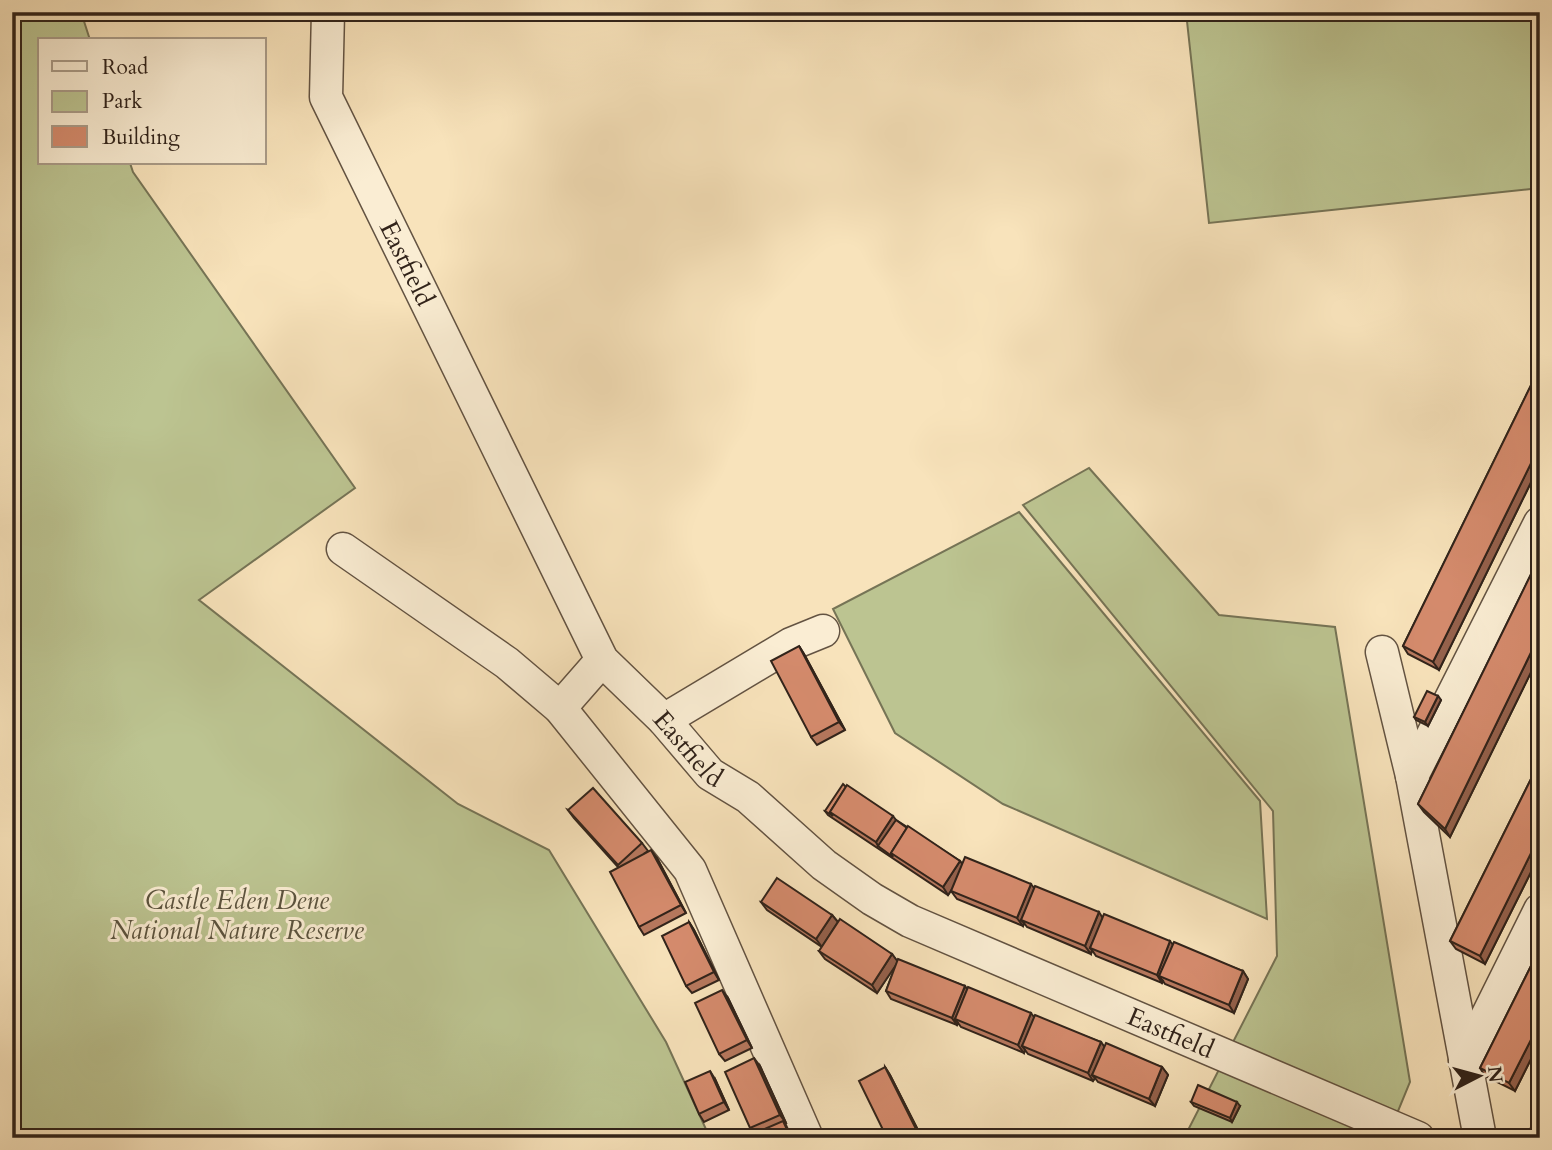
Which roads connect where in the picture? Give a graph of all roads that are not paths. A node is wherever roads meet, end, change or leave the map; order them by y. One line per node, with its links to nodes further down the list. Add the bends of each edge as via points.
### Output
1 (328, 12): 6 (street, Eastfield, via 326,96)
2 (1540, 523): 9 (street)
3 (343, 549): 7 (street, via 507,663)
4 (824, 631): 8 (street, via 791,644)
5 (1382, 652): 9 (street)
6 (602, 660): 7 (street); 8 (street, Eastfield)
7 (561, 708): 12 (street, via 690,870)
8 (664, 720): 13 (street, Eastfield, via 710,774 748,797 824,865 910,921)
9 (1412, 776): 11 (street)
10 (1540, 910): 11 (street)
11 (1465, 1061): 14 (street)
12 (807, 1138)
13 (1418, 1138)
14 (1480, 1138)

